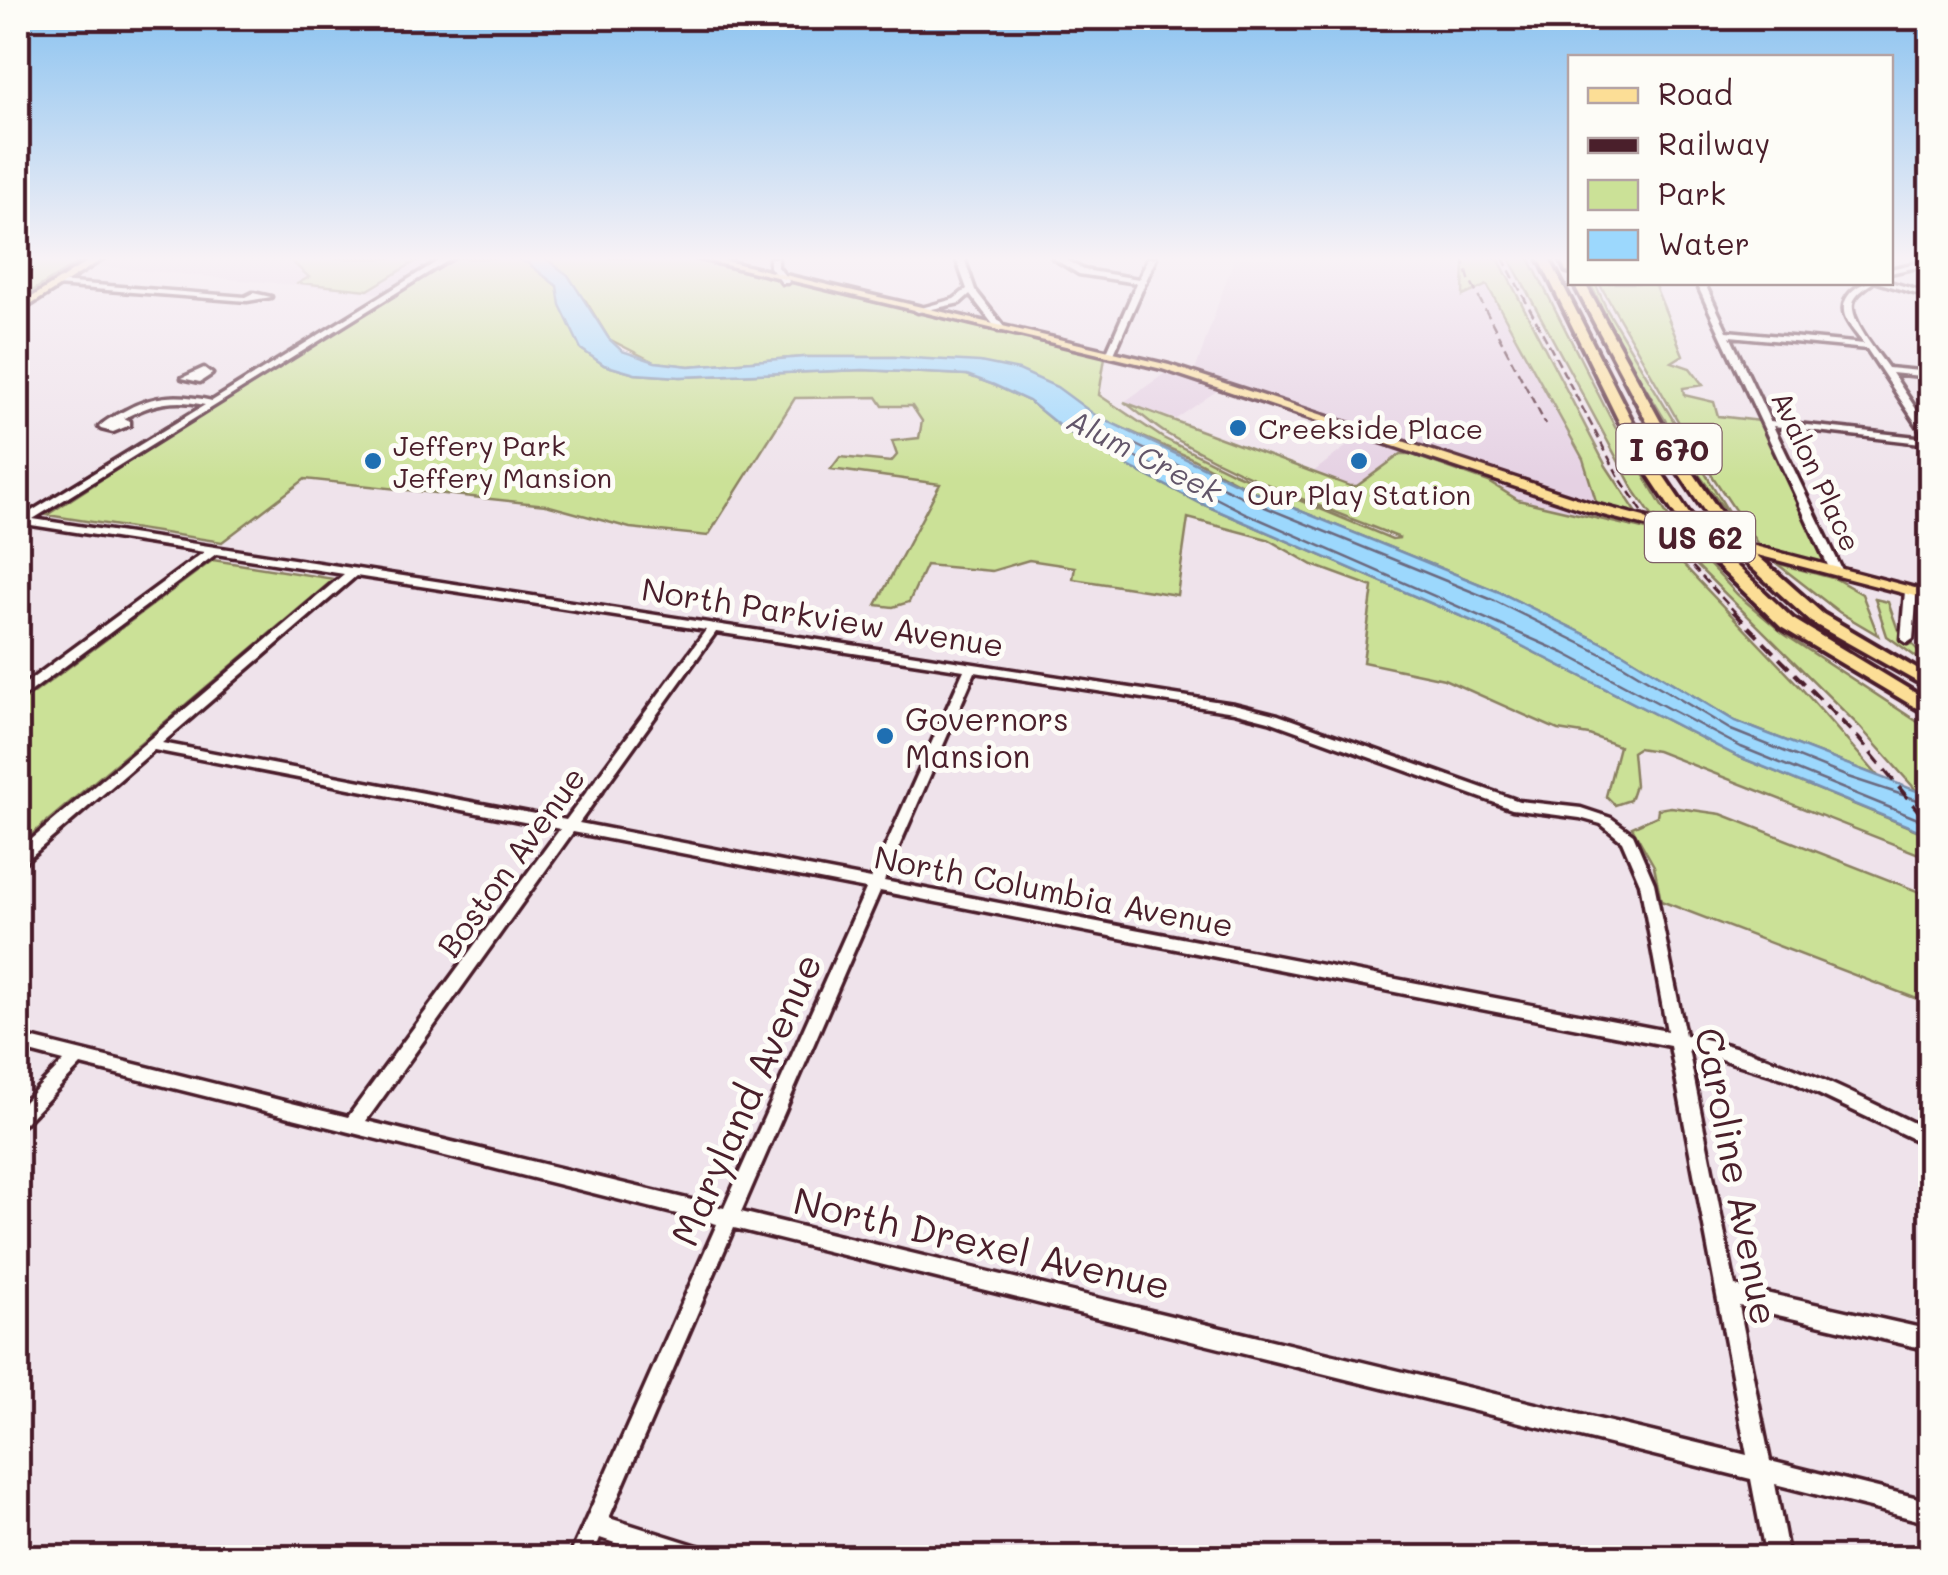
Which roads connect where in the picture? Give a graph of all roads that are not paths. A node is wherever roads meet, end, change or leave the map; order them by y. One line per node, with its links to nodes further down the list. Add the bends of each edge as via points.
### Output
1 (332, 332): 14 (street)
2 (1009, 332): 9 (main road, US 62)
3 (1120, 332): 9 (street)
4 (1581, 332): 29 (highway, I 670, bridge, via 1643,456 1703,543 1787,622)
5 (1604, 332): 27 (highway, I 670, bridge, via 1692,487 1746,554 1817,618)
6 (1860, 332): 8 (street)
7 (1723, 333): 8 (street); 15 (street, Avalon Place)
8 (1870, 346): 10 (street)
9 (1110, 354): 21 (main road, US 62, via 1579,504)
10 (1887, 370): 11 (street); 17 (street)
11 (1930, 374)
12 (200, 379): 13 (street)
13 (180, 396): 14 (street); 16 (street, via 155,400)
14 (215, 404): 18 (street)
15 (1766, 423): 17 (street); 21 (street, Avalon Place)
16 (106, 424)
17 (1930, 439)
18 (20, 522): 19 (street, North Parkview Avenue)
19 (214, 550): 20 (street, North Parkview Avenue); 28 (street)
20 (353, 572): 24 (street, North Parkview Avenue); 30 (street)
21 (1837, 572): 22 (main road, US 62)
22 (1911, 591): 23 (main road, US 62); 25 (street)
23 (1930, 596)
24 (713, 628): 26 (street, North Parkview Avenue); 32 (street, Boston Avenue)
25 (1907, 638)
26 (971, 667): 31 (street, North Parkview Avenue, via 1258,713 1517,806); 34 (street, Maryland Avenue)
27 (1930, 684)
28 (18, 695)
29 (1930, 710)
30 (151, 745): 32 (street, North Columbia Avenue); 33 (street)
31 (1606, 821): 35 (street, Caroline Avenue, via 1628,838 1647,883)
32 (570, 825): 34 (street, North Columbia Avenue); 39 (street, Boston Avenue)
33 (18, 859)
34 (876, 884): 35 (street, North Columbia Avenue); 41 (street, Maryland Avenue)
35 (1675, 1038): 40 (street, North Columbia Avenue, via 1794,1074); 42 (street, Caroline Avenue)
36 (18, 1042): 37 (street, North Drexel Avenue)
37 (77, 1058): 38 (street); 39 (street, North Drexel Avenue)
38 (18, 1118)
39 (352, 1126): 41 (street, North Drexel Avenue)
40 (1930, 1139)
41 (728, 1218): 44 (street, North Drexel Avenue); 46 (street, Maryland Avenue)
42 (1725, 1293): 43 (street); 44 (street, Caroline Avenue)
43 (1930, 1340)
44 (1761, 1470): 45 (street, North Drexel Avenue); 49 (street, Caroline Avenue)
45 (1930, 1512)
46 (594, 1525): 47 (street, Maryland Avenue); 48 (street)
47 (580, 1558)
48 (698, 1558)
49 (1778, 1558)

